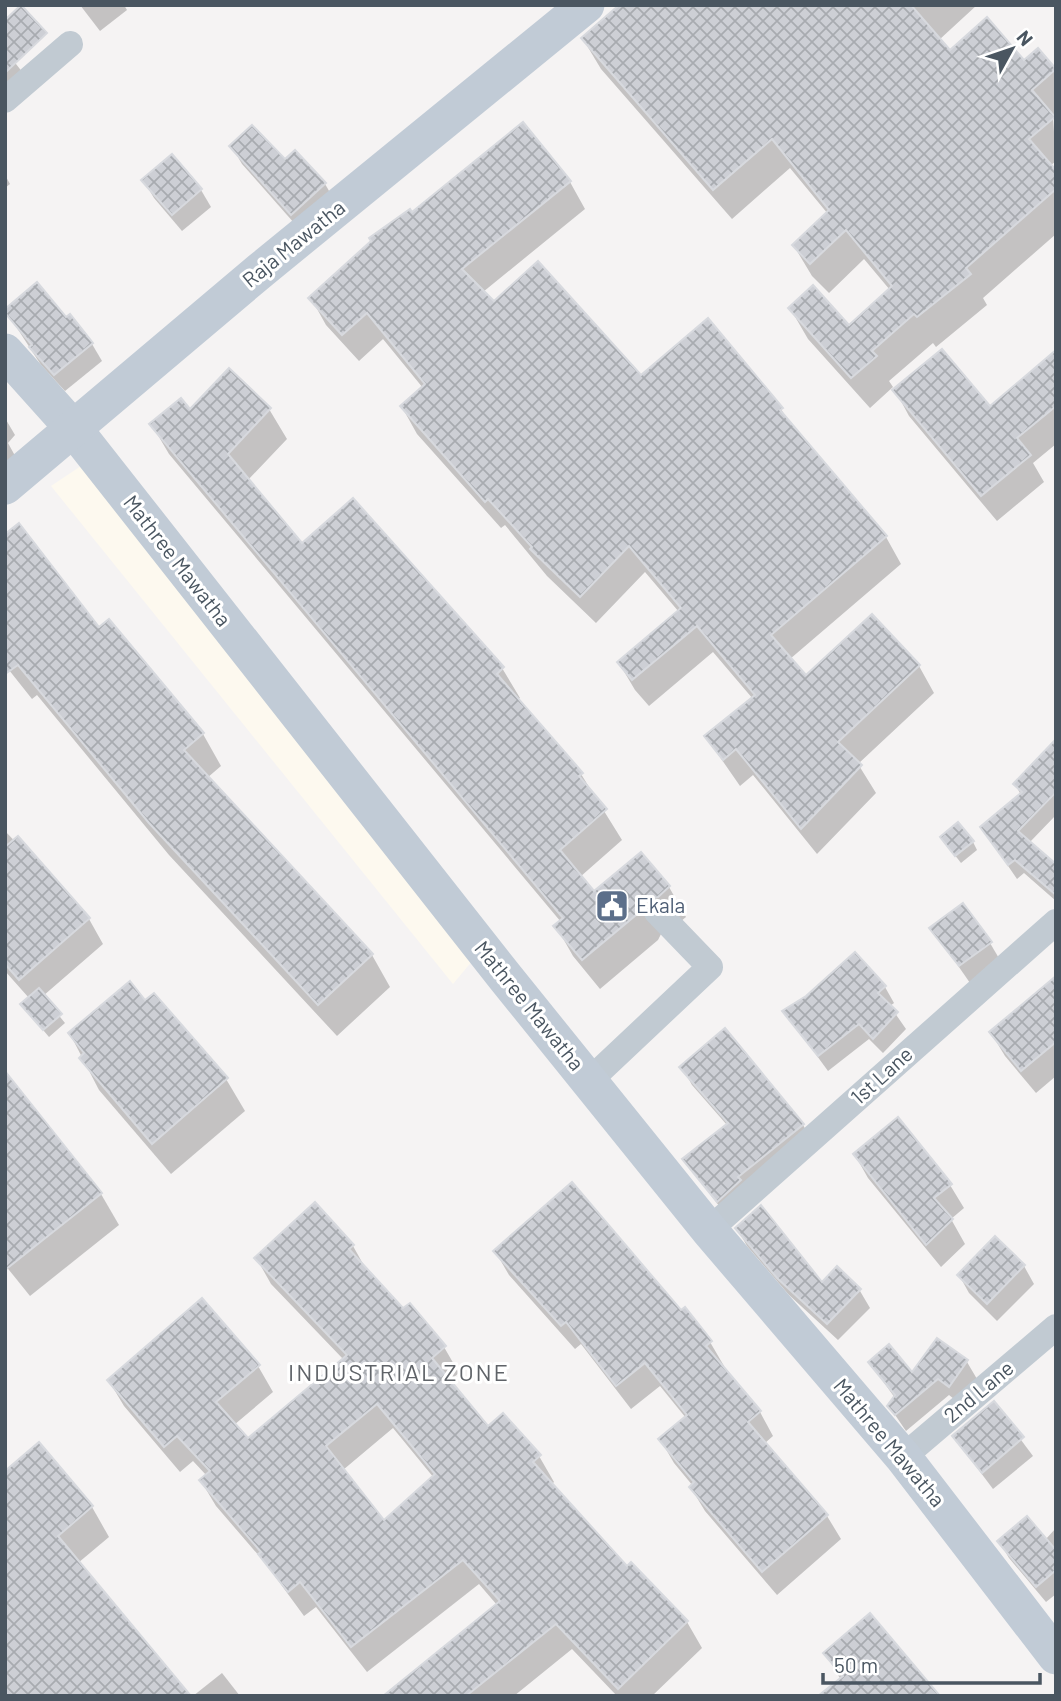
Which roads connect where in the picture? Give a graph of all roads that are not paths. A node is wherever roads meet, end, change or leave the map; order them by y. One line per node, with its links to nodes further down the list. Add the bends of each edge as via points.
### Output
1 (586, 5): 5 (street, Raja Mawatha)
2 (70, 44): 3 (street)
3 (5, 100)
4 (5, 352): 5 (street, Mathree Mawatha)
5 (73, 428): 6 (street, Raja Mawatha); 9 (street, Mathree Mawatha)
6 (5, 486)
7 (657, 912): 9 (street, via 710,967)
8 (1056, 922): 10 (street, 1st Lane)
9 (589, 1081): 10 (street, Mathree Mawatha)
10 (709, 1230): 12 (street, Mathree Mawatha)
11 (1056, 1327): 12 (street, 2nd Lane)
12 (902, 1457): 13 (street, Mathree Mawatha)
13 (1056, 1656)

